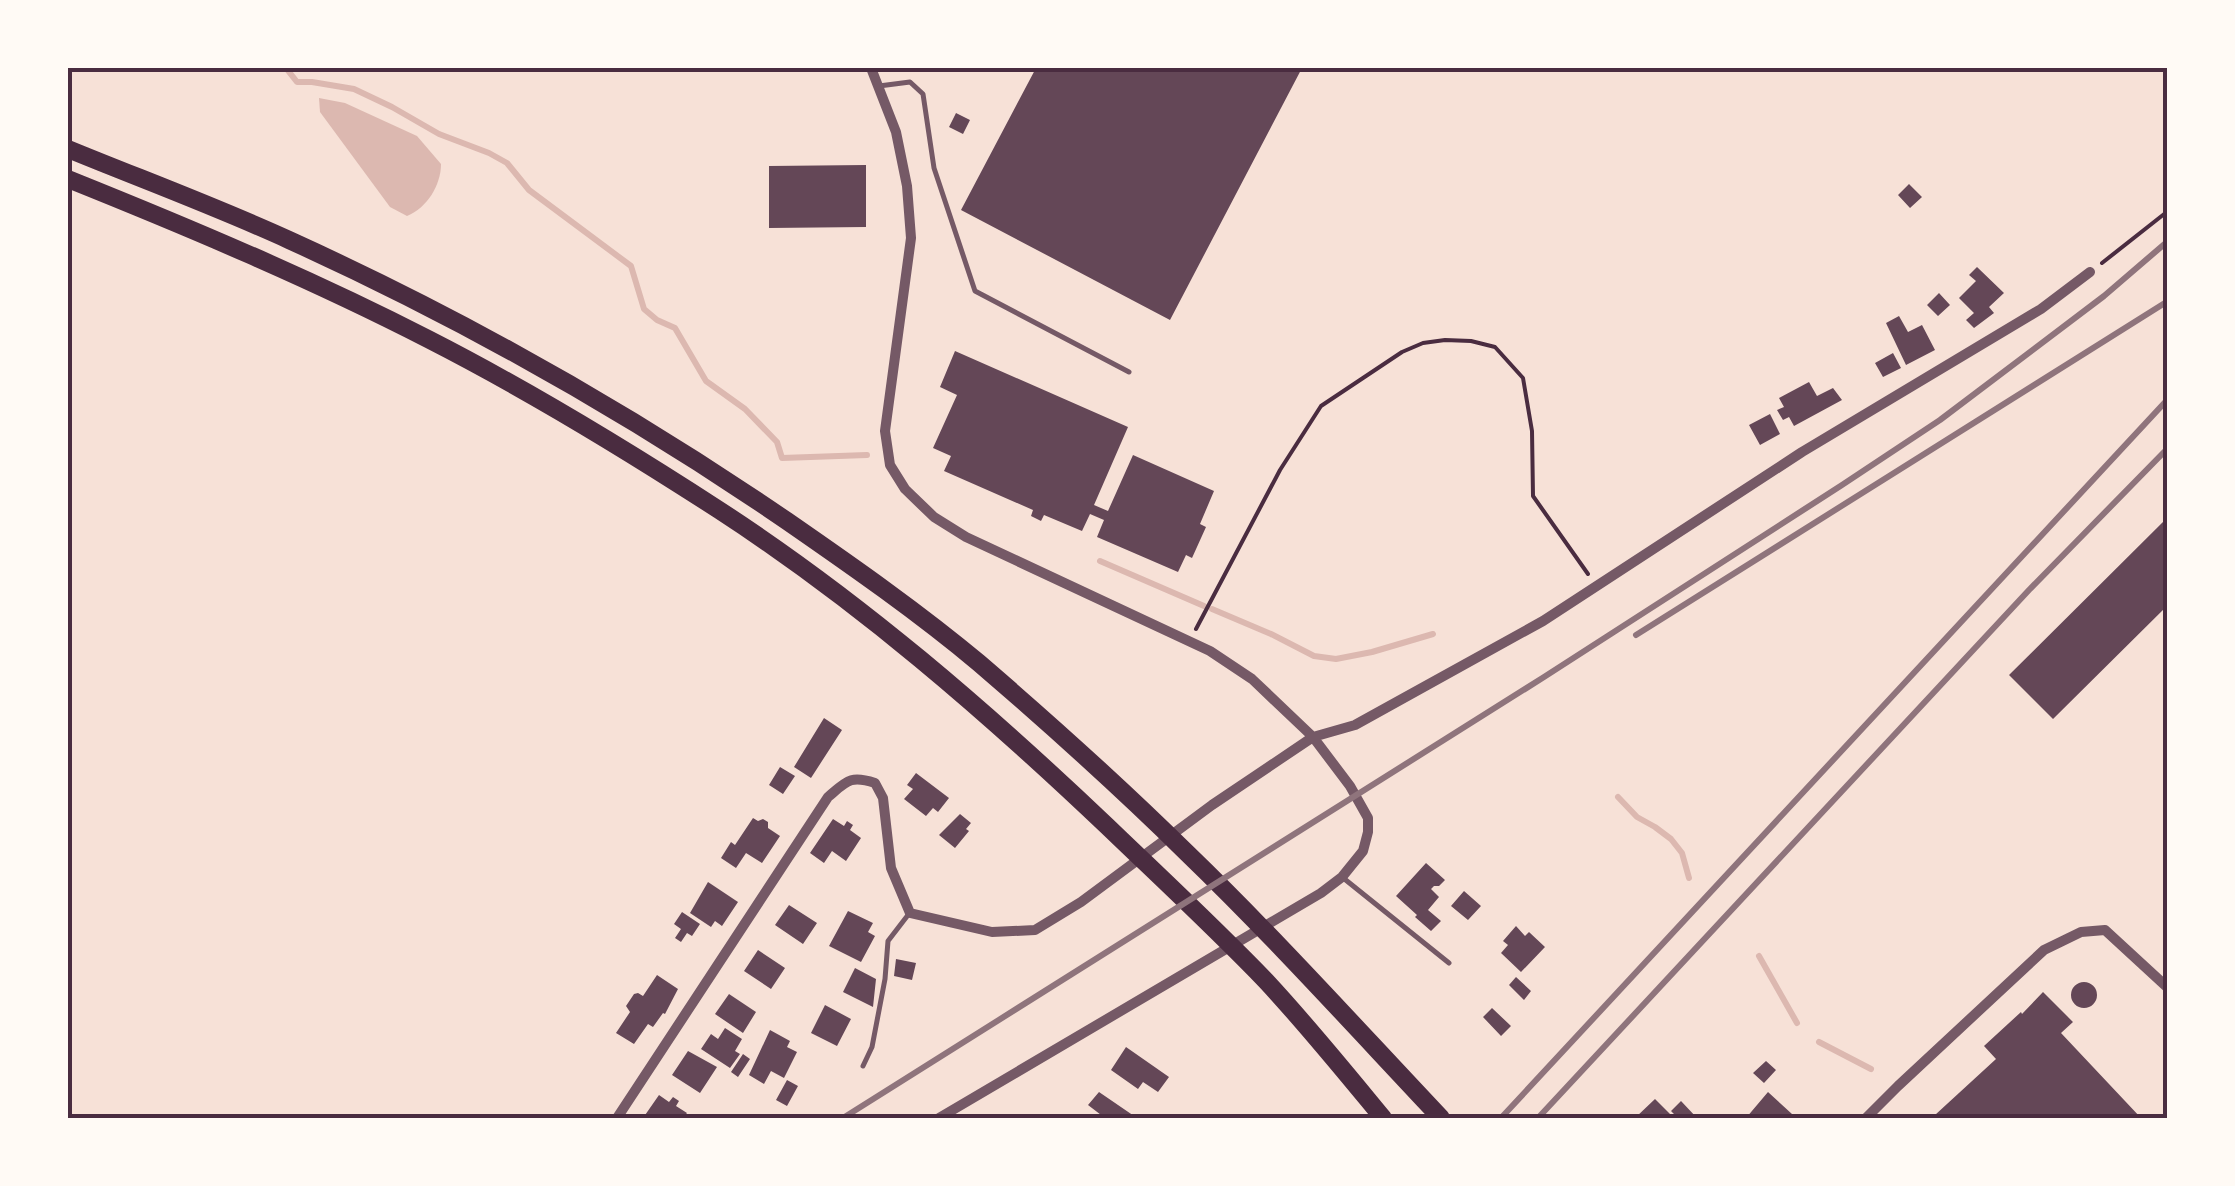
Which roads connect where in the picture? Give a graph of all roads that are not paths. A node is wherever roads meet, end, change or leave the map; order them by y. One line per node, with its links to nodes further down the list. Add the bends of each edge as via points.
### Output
1 (871, 68): 2 (street)
2 (879, 86): 6 (lane, via 910,82 923,94 934,168 975,292); 7 (street, via 896,132 911,238 885,430 890,465 904,489 966,537 1210,651)
3 (68, 149): 16 (highway, via 286,238 441,313 604,404 858,569 1087,758)
4 (68, 180): 15 (highway, via 199,232 428,339 590,430 840,596 960,692 1157,874 1290,1007)
5 (2090, 272): 7 (street, via 1543,620 1355,725)
6 (1129, 372)
7 (1312, 736): 8 (street, via 1368,818 1362,851); 9 (street, via 1035,930 992,932)
8 (1342, 877): 10 (lane); 14 (street)
9 (910, 912): 12 (lane, via 888,941); 13 (street, via 891,868 883,798 875,784 845,782 828,797)
10 (1449, 963)
11 (2168, 988): 17 (street, via 2105,930 2081,932 2044,950)
12 (863, 1066)
13 (617, 1118)
14 (939, 1118)
15 (1383, 1118)
16 (1441, 1118)
17 (1866, 1118)

